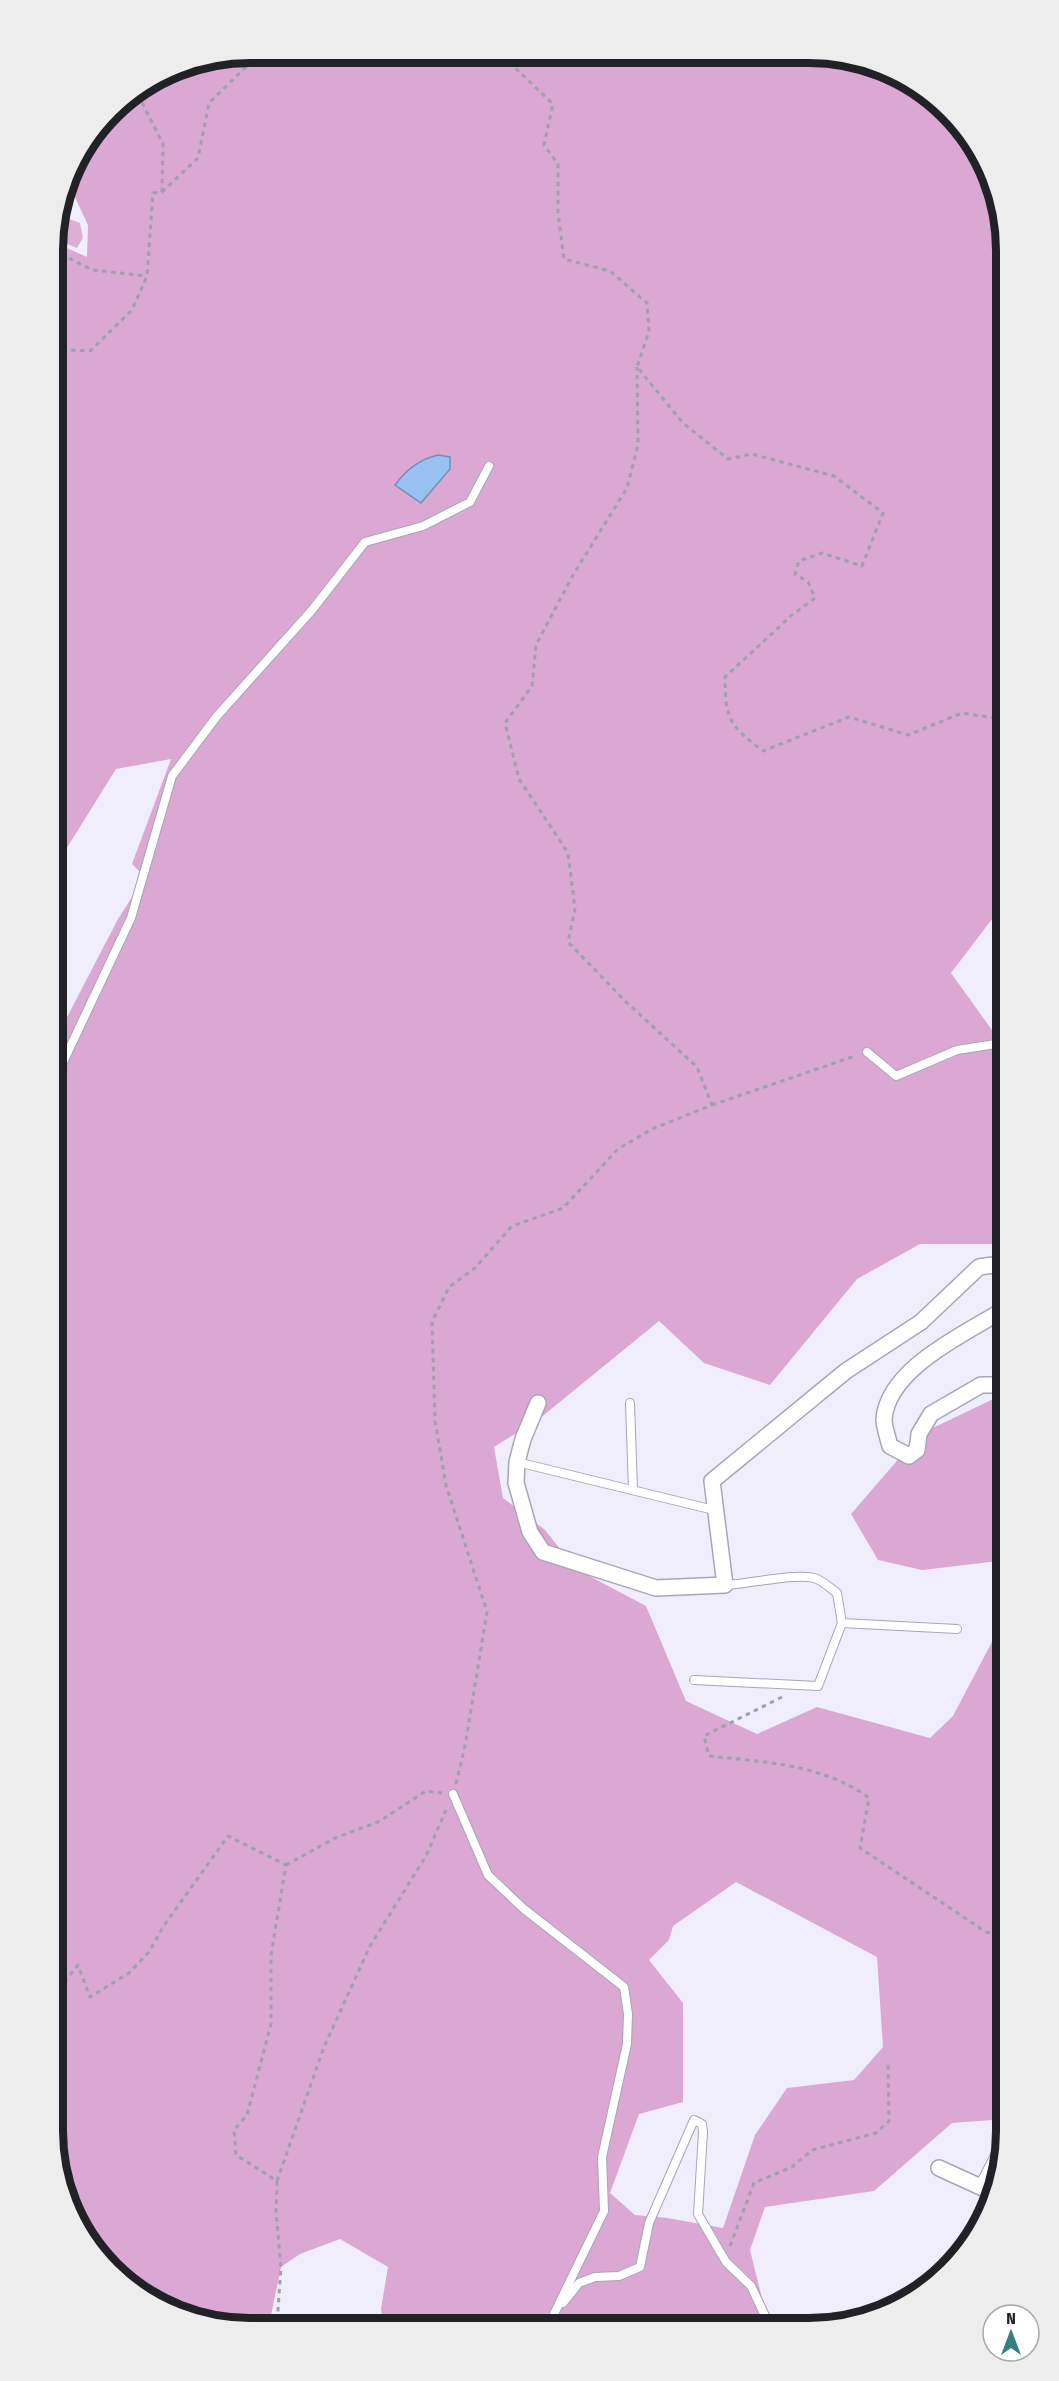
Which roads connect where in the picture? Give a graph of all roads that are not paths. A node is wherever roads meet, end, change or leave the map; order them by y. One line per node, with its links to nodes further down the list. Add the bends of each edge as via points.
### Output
1 (489, 466): 4 (lane, via 470,502 423,526 365,542 312,610 217,716 172,776 131,918)
2 (996, 1043): 3 (lane, via 957,1050 896,1076)
3 (867, 1052)
4 (63, 1059)
5 (996, 1266): 12 (street, via 979,1268 921,1322 846,1371 712,1481)
6 (996, 1314): 7 (street, via 912,1368 893,1392 884,1419 890,1446 909,1456 917,1450 919,1434 931,1414 981,1385)
7 (996, 1385)
8 (538, 1403): 10 (street)
9 (630, 1403): 11 (lane)
10 (517, 1462): 11 (lane); 13 (street, via 516,1483 530,1532 543,1552 656,1588)
11 (633, 1491): 12 (lane)
12 (714, 1510): 13 (street)
13 (725, 1585): 14 (lane, via 795,1576 816,1578 837,1593)
14 (842, 1623): 15 (lane); 16 (lane, via 818,1686)
15 (957, 1629)
16 (694, 1680)
17 (453, 1794): 22 (lane, via 488,1875 524,1909 624,1987 627,2044 602,2157 604,2211)
18 (994, 2158): 20 (lane)
19 (939, 2168): 20 (street)
20 (979, 2186): 21 (street)
21 (986, 2189)
22 (554, 2314): 23 (lane); 24 (lane, via 579,2283 595,2277 620,2276 640,2267 649,2223 694,2120 702,2124 703,2132 698,2214 726,2262 750,2286)
23 (551, 2318)
24 (766, 2318)

